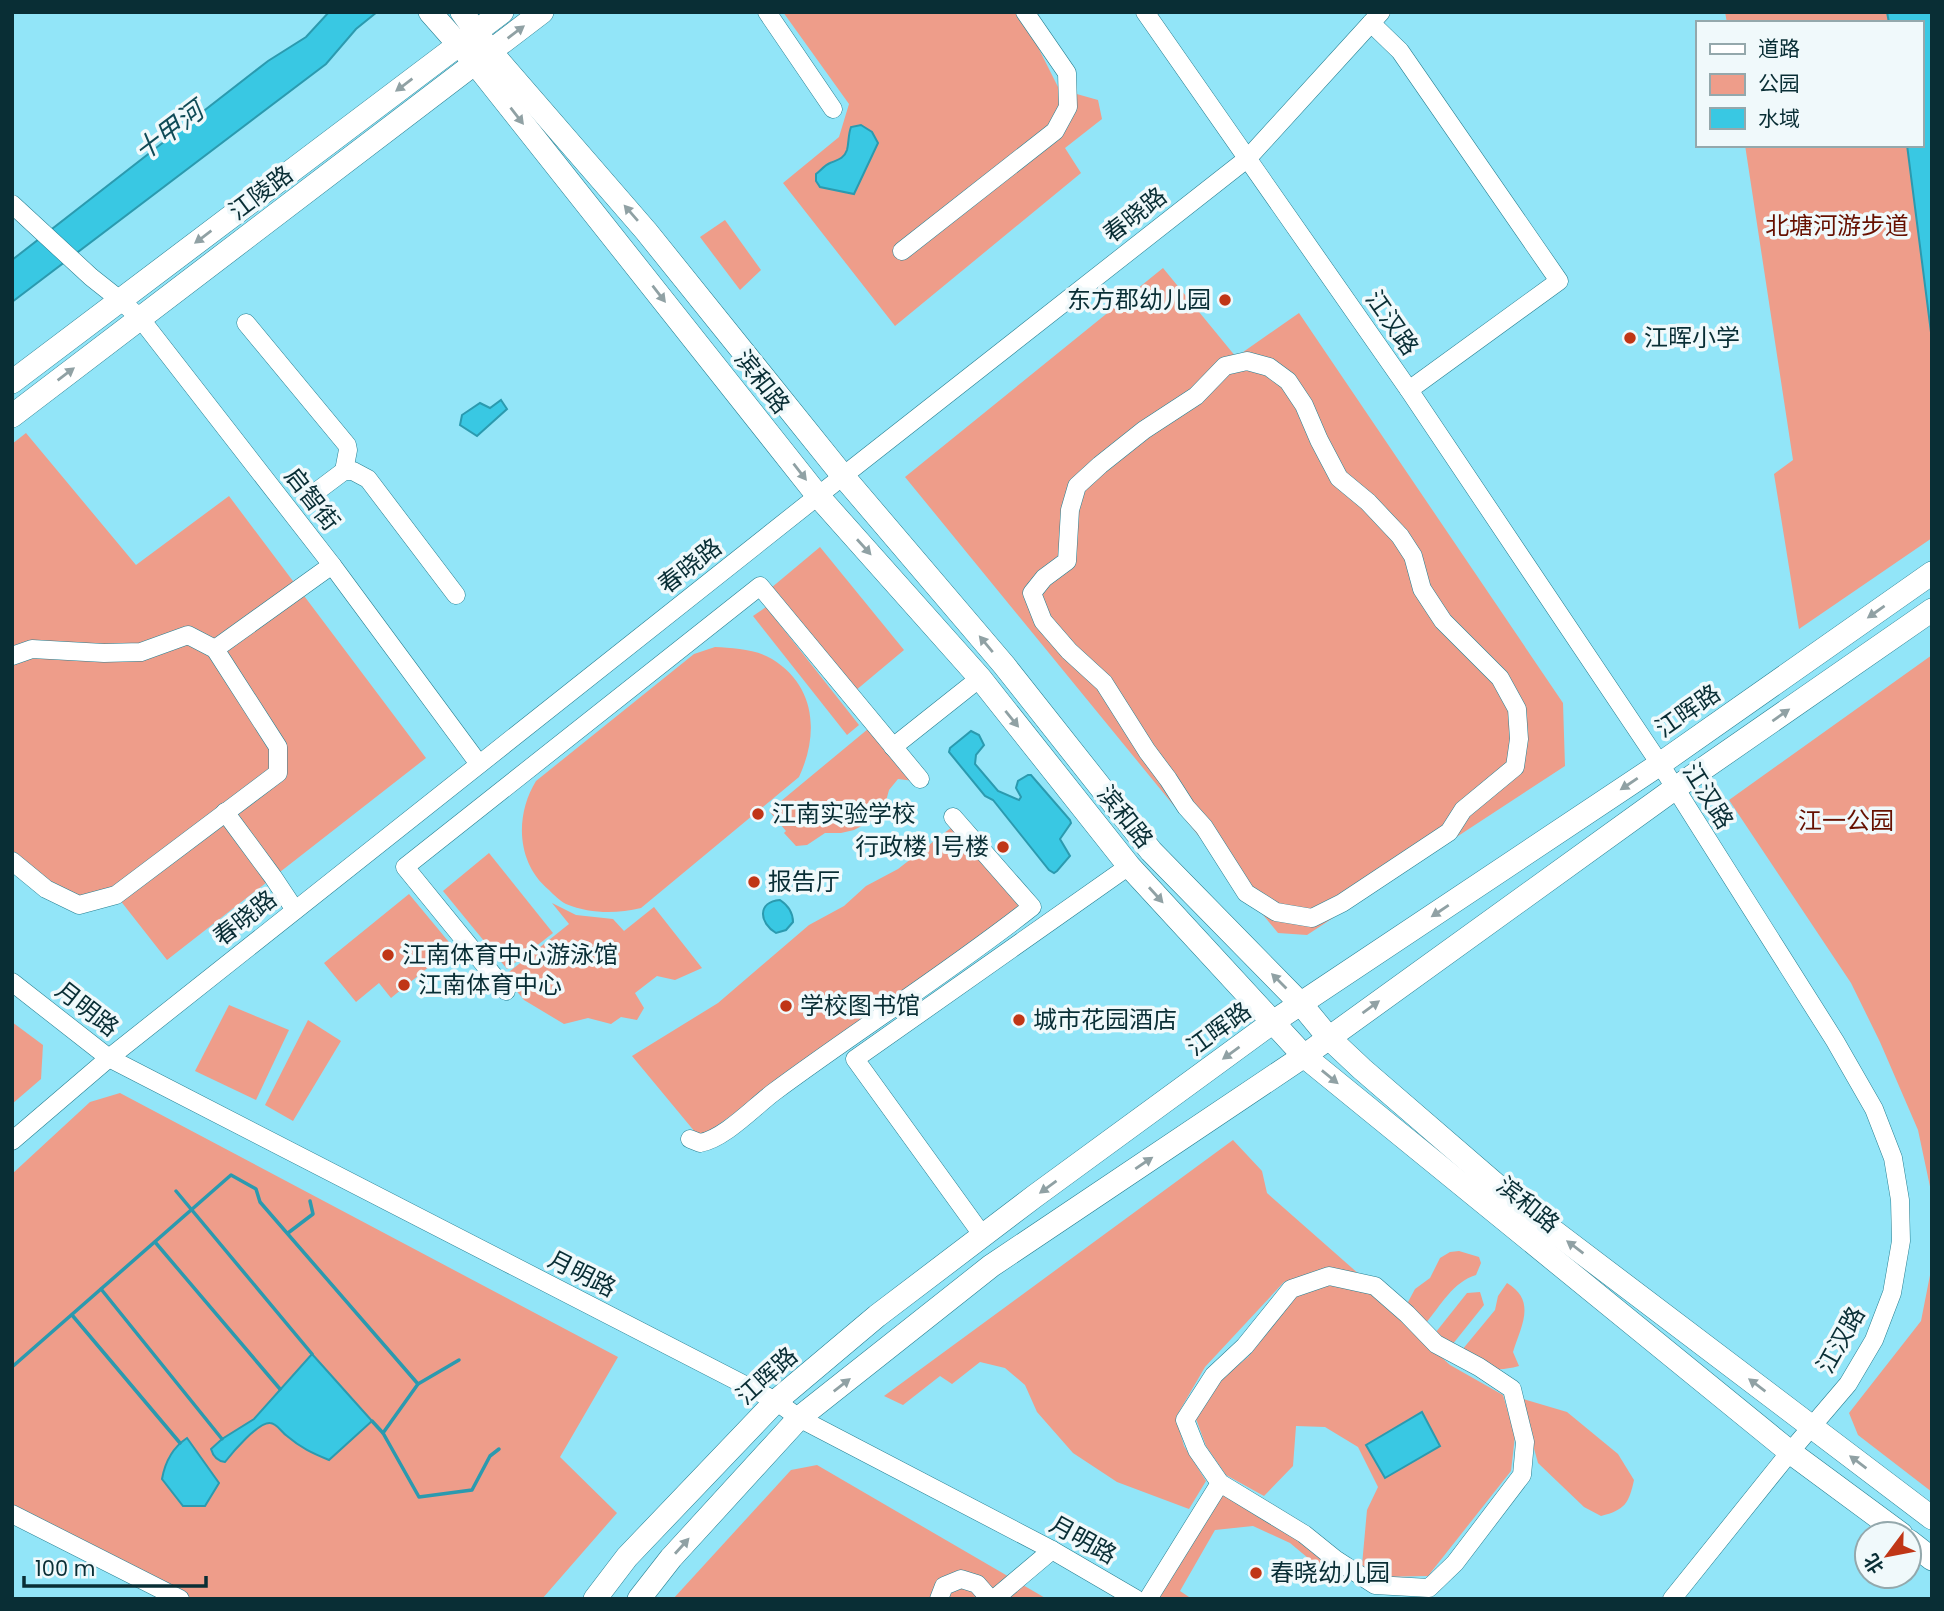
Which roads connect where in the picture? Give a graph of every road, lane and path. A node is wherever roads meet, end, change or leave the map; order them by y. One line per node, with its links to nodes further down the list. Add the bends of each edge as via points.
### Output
1 (430, 12): 9 (main road, 滨和路)
2 (462, 12): 9 (main road, 滨和路)
3 (502, 12): 9 (main road, 江陵路)
4 (542, 12): 10 (main road, 江陵路, one-way to 4)
5 (767, 12): 11 (street)
6 (1025, 12): 14 (street, via 1067,73 1068,107 1055,131)
7 (1145, 12): 12 (street, 江汉路)
8 (1376, 18): 12 (street, 春晓路); 19 (street, via 1559,281)
9 (468, 38): 10 (main road, 滨和路); 15 (main road, 江陵路, one-way to 15)
10 (483, 57): 16 (main road, 江陵路); 22 (main road, 滨和路, one-way to 10, via 646,230); 24 (main road, 滨和路, one-way to 24)
11 (833, 109)
12 (1248, 158): 19 (street, 江汉路); 22 (street, 春晓路)
13 (12, 204): 15 (street, 启智街)
14 (902, 251)
15 (120, 300): 16 (street, 启智街); 18 (main road, 江陵路)
16 (140, 318): 20 (main road, 江陵路, one-way to 16); 26 (street, 启智街)
17 (246, 323): 21 (street, via 347,445)
18 (12, 382)
19 (1409, 390): 35 (street, 江汉路)
20 (12, 416)
21 (344, 471): 23 (street); 28 (street, via 368,479)
22 (843, 475): 24 (street, 春晓路); 45 (main road, 滨和路, one-way to 22, via 1151,851 1004,665)
23 (312, 495)
24 (818, 496): 32 (main road, 滨和路, one-way to 32); 34 (street, 春晓路)
25 (1400, 536): 25 (street, via 1339,478 1288,381 1269,367 1247,362 1225,366 1196,396 1144,430 1077,486 1070,510 1067,561 1032,593 1043,621 1104,683 1246,893 1276,912 1312,918 1342,903 1449,832 1463,810 1515,767 1517,709 1500,678 1443,621 1422,589 1413,556)
26 (332, 565): 30 (street); 34 (street, 启智街)
27 (1932, 573): 35 (main road, 江晖路, one-way to 35)
28 (456, 595)
29 (1932, 610): 37 (main road, one-way to 29)
30 (215, 649): 31 (street, via 188,635 141,652 32,649); 38 (street, via 278,747 278,773)
31 (12, 656)
32 (980, 678): 33 (street); 41 (main road, 滨和路, one-way to 41)
33 (893, 747): 36 (street); 44 (street, via 760,586 405,867)
34 (479, 764): 42 (street, 春晓路)
35 (1660, 764): 37 (street, 江汉路); 45 (main road, 江晖路, one-way to 45)
36 (920, 779)
37 (1674, 789): 47 (main road, one-way to 37); 55 (street, 江汉路, via 1835,1041 1874,1110 1893,1158 1902,1241 1892,1293 1874,1340 1848,1384)
38 (225, 812): 40 (street, via 116,895 79,905 46,889); 42 (street)
39 (953, 817): 50 (street, via 1032,907 774,1092 716,1139 700,1143)
40 (12, 862)
41 (1129, 866): 46 (main road, 滨和路, one-way to 46); 52 (street, via 855,1059)
42 (295, 910): 49 (street, 春晓路)
43 (12, 982): 49 (street, 月明路)
44 (506, 991)
45 (1301, 1004): 46 (main road, 江晖路); 47 (main road, 滨和路)
46 (1273, 1023): 48 (main road, 滨和路); 52 (main road, 江晖路, one-way to 52)
47 (1329, 1038): 48 (main road); 55 (main road, 滨和路, one-way to 47, via 1523,1208)
48 (1304, 1056): 54 (main road, one-way to 48, via 991,1266); 56 (main road, 滨和路, one-way to 56)
49 (109, 1058): 51 (street, 春晓路); 53 (street, 月明路)
50 (690, 1139)
51 (12, 1141)
52 (983, 1236): 53 (main road, 江晖路, via 877,1316)
53 (776, 1401): 54 (street, 月明路); 63 (main road, 江晖路, via 627,1557)
54 (799, 1418): 61 (street, 月明路); 64 (main road, one-way to 54)
55 (1811, 1426): 56 (street, 江汉路); 59 (main road, 滨和路, one-way to 55)
56 (1790, 1452): 60 (main road, 滨和路); 69 (street, 江汉路)
57 (1220, 1483): 57 (street, via 1304,1534 1375,1585 1429,1588 1455,1563 1522,1475 1525,1442 1512,1389 1436,1344 1375,1286 1329,1276 1291,1289 1245,1346 1214,1375 1185,1420 1197,1450); 68 (street)
58 (12, 1514): 62 (street)
59 (1932, 1518)
60 (1882, 1520)
61 (1052, 1550): 66 (street); 67 (street, 月明路)
62 (180, 1599)
63 (595, 1599)
64 (639, 1599)
65 (940, 1599): 66 (street, via 944,1586 961,1578 977,1584)
66 (992, 1599)
67 (1136, 1599)
68 (1149, 1599)
69 (1672, 1599)

